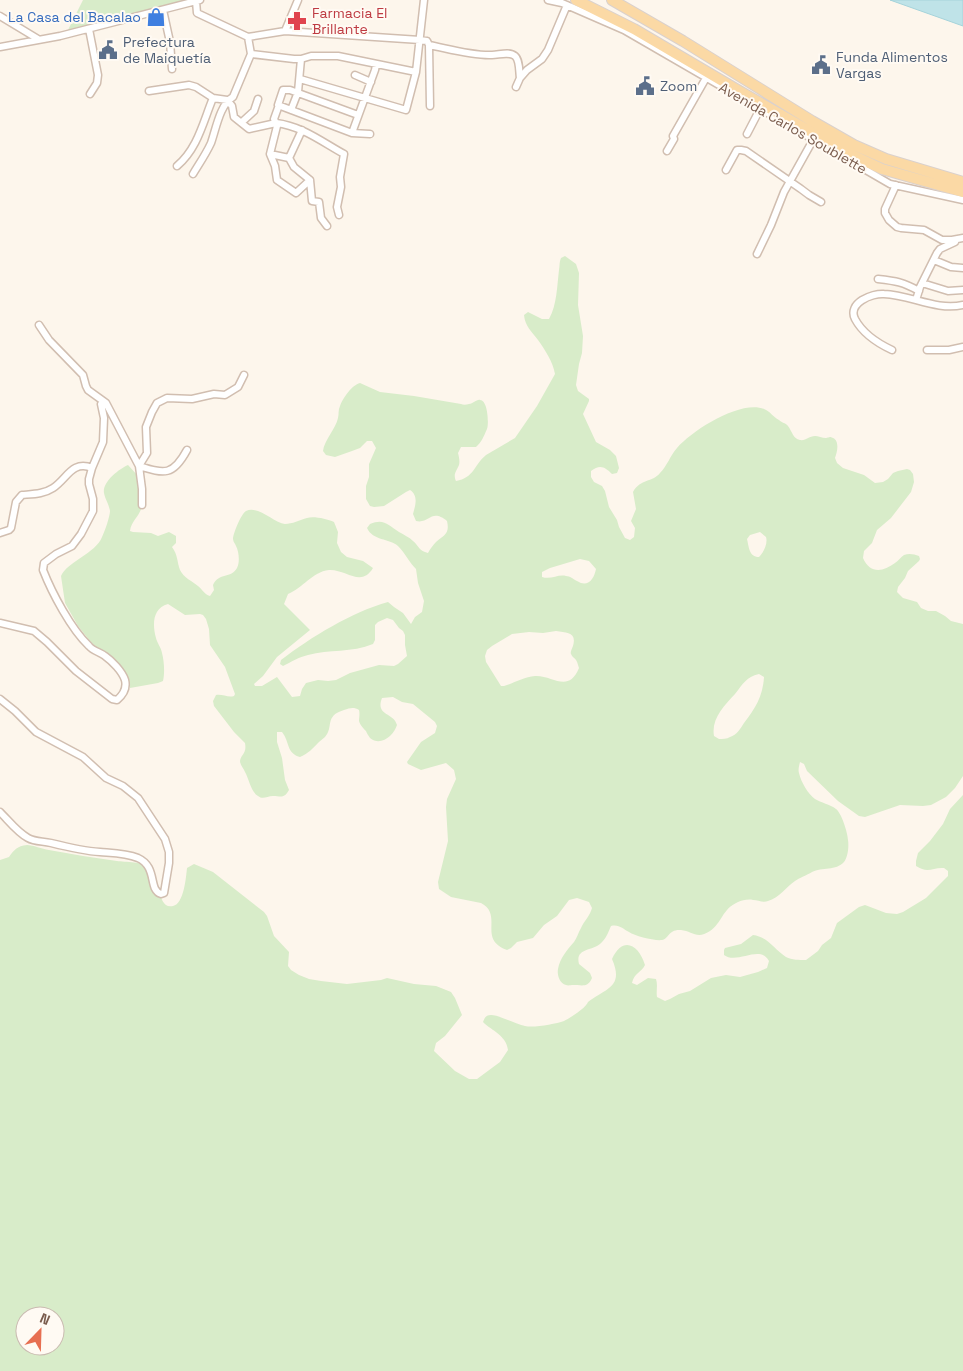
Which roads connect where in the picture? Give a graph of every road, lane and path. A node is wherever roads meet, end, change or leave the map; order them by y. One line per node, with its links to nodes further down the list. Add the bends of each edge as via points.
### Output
1 (197, 0): 7 (street); 11 (street, via 197,13)
2 (298, 0): 10 (street)
3 (424, 0): 13 (street)
4 (548, 0): 6 (street, Avenida Carlos Soublette)
5 (612, 0): 54 (main road, Avenida Carlos Soublette, via 854,145 886,159)
6 (572, 3): 22 (street, via 542,59); 23 (street, Avenida Carlos Soublette); 56 (main road, Avenida Carlos Soublette, via 634,29 850,154 882,169)
7 (163, 10): 9 (street); 19 (street)
8 (0, 16): 12 (street)
9 (89, 29): 12 (street); 29 (street, via 98,75)
10 (285, 31): 11 (street); 13 (street)
11 (248, 37): 16 (street)
12 (38, 39): 15 (street)
13 (420, 40): 14 (street, via 427,41); 20 (street)
14 (429, 45): 22 (street, via 491,55 514,54); 35 (street)
15 (0, 48)
16 (250, 54): 17 (street); 33 (street, via 233,97)
17 (301, 59): 18 (street, via 338,56); 24 (street)
18 (376, 64): 20 (street); 25 (street)
19 (172, 68)
20 (416, 72): 31 (street, via 406,110)
21 (355, 76): 25 (street)
22 (520, 78): 26 (street)
23 (706, 78): 36 (street, Avenida Carlos Soublette); 46 (street)
24 (300, 79): 28 (street); 31 (street)
25 (371, 82): 31 (street)
26 (516, 87)
27 (149, 91): 30 (street, via 189,85)
28 (298, 92): 34 (street, via 283,90); 37 (street); 38 (street)
29 (90, 94)
30 (213, 98): 33 (street); 49 (street, via 196,141)
31 (365, 98): 38 (street)
32 (258, 99): 39 (street, via 254,111)
33 (227, 100): 39 (street, via 234,117); 51 (street, via 204,158)
34 (279, 106): 37 (street); 40 (street, via 274,119)
35 (430, 106)
36 (760, 109): 44 (street); 45 (street, Avenida Carlos Soublette)
37 (291, 110): 42 (street)
38 (358, 115): 42 (street)
39 (242, 122): 40 (street, via 249,129)
40 (276, 123): 41 (street); 47 (street)
41 (302, 130): 48 (street); 59 (street, via 344,154 337,207)
42 (352, 133): 43 (street)
43 (370, 134)
44 (747, 134)
45 (813, 140): 53 (street); 55 (street, Avenida Carlos Soublette)
46 (667, 151)
47 (270, 154): 48 (street); 52 (street, via 277,180 293,192 296,193)
48 (289, 158): 52 (street, via 294,167)
49 (177, 166)
50 (726, 170): 53 (street, via 734,153 741,150)
51 (193, 174)
52 (310, 180): 60 (street, via 312,201 319,202 321,218)
53 (790, 181): 58 (street, via 808,196); 63 (street)
54 (963, 182)
55 (896, 185): 57 (street, Avenida Carlos Soublette); 61 (street, via 885,209 889,220 901,228 924,230)
56 (963, 192)
57 (963, 200)
58 (822, 202)
59 (339, 215)
60 (327, 226)
61 (933, 235): 62 (street, via 942,240); 64 (street, via 938,245)
62 (963, 238): 64 (street)
63 (757, 254)
64 (935, 256): 65 (street, via 951,267); 67 (street)
65 (963, 268)
66 (878, 279): 69 (street, via 905,283)
67 (922, 283): 68 (street, via 948,291); 69 (street)
68 (963, 290)
69 (919, 292): 70 (street)
70 (916, 300): 71 (street, via 953,308); 74 (street, via 883,294 856,304 853,315 866,334)
71 (963, 305)
72 (39, 325): 77 (street, via 83,375 88,390)
73 (963, 347): 75 (street)
74 (892, 350)
75 (926, 350)
76 (244, 375): 79 (street, via 238,387 226,395 168,398 157,403 146,427 147,453)
77 (103, 402): 79 (street); 80 (street, via 103,442)
78 (187, 450): 79 (street, via 177,466 167,471)
79 (139, 466): 81 (street)
80 (92, 468): 82 (street, via 80,465 53,488 22,496 16,502 11,528); 83 (street, via 89,484 93,511 72,546 44,563 43,570 66,617 88,646 105,656 125,678 123,695 117,700 112,699 76,671 34,631)
81 (142, 505)
82 (0, 533)
83 (0, 623)
84 (0, 699): 85 (street, via 36,732 83,756 106,778 138,798 165,839 169,852 164,892 161,894 155,890 150,868 134,856 29,839)
85 (0, 812)

